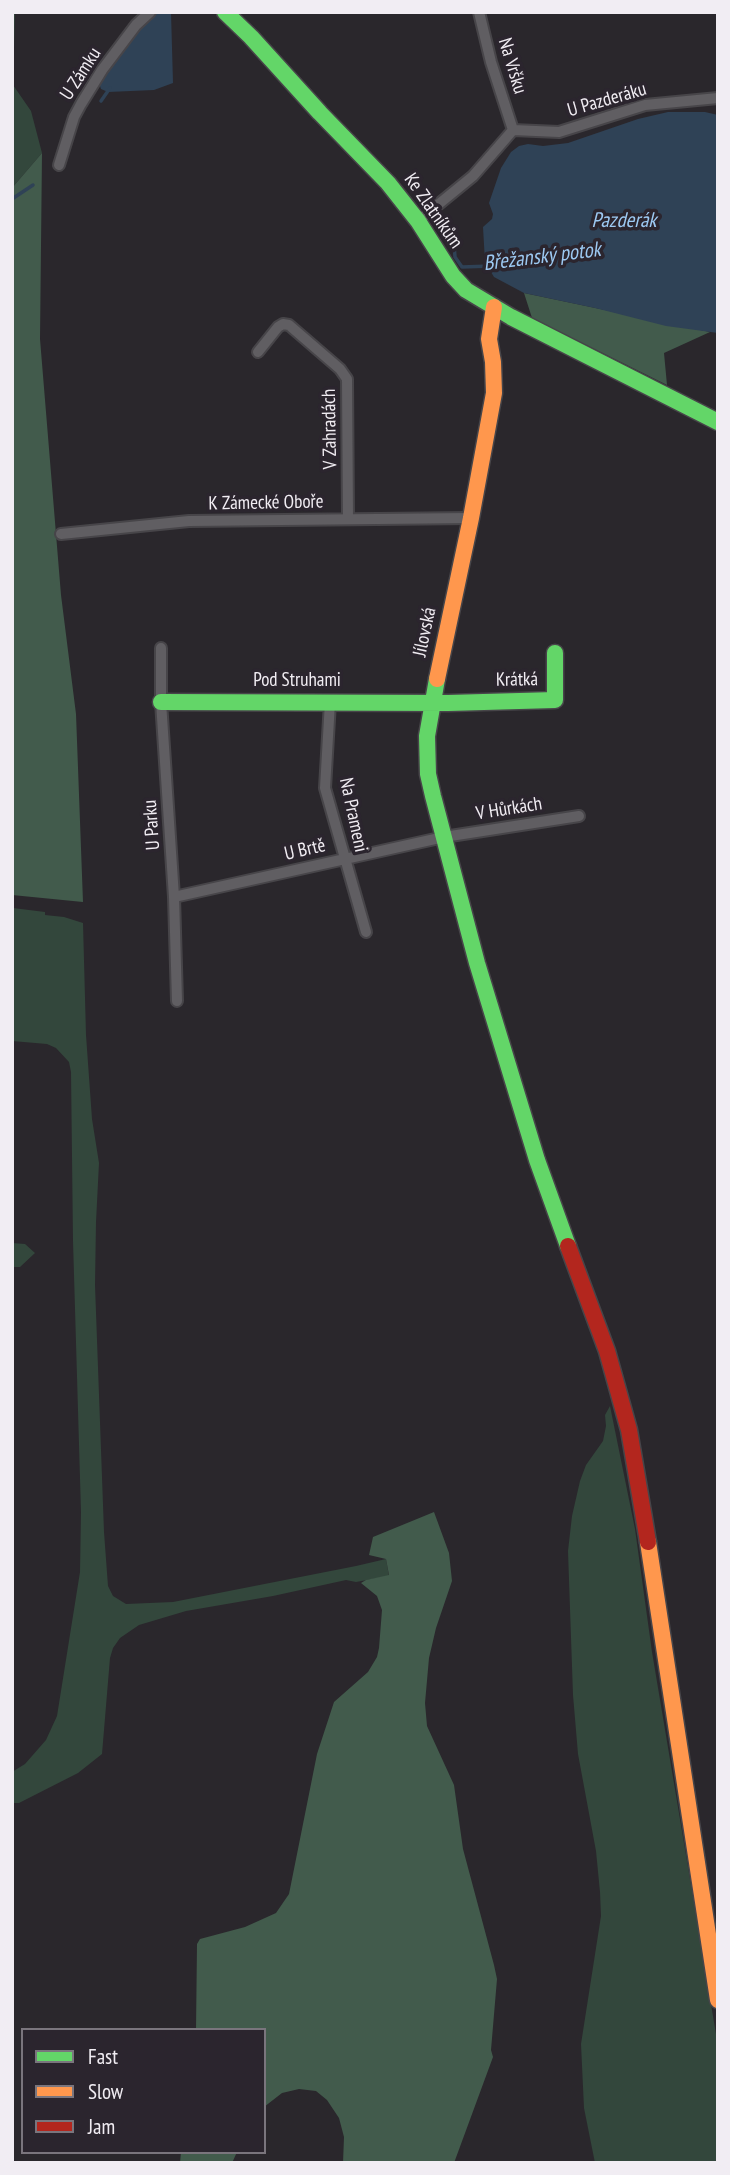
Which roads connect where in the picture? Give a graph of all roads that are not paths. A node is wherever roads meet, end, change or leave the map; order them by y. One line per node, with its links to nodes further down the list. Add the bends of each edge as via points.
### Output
1 (150, 12): 6 (street, U Zámku, via 102,70 81,104)
2 (225, 12): 7 (street, Ke Zlatníkům, via 388,183)
3 (479, 12): 5 (street, Na Vršku)
4 (718, 98): 5 (street, U Pazderáku, via 645,105 559,132)
5 (513, 130): 7 (street, via 473,176)
6 (59, 165)
7 (418, 221): 8 (street, Ke Zlatníkům, via 453,276)
8 (494, 307): 10 (street, Ke Zlatníkům); 11 (street, Jílovská, via 489,338 494,393)
9 (258, 352): 12 (street, V Zahradách, via 278,327 289,325 346,379)
10 (718, 422)
11 (471, 518): 12 (street, K Zámecké Oboře); 18 (street, Jílovská)
12 (348, 519): 13 (street, K Zámecké Oboře, via 189,522)
13 (61, 534)
14 (161, 648): 16 (street, U Parku)
15 (555, 653): 18 (street, Krátká, via 555,700)
16 (162, 702): 17 (street, Pod Struhami); 22 (street, U Parku)
17 (330, 702): 18 (street, Pod Struhami); 21 (street, Na Prameni, via 325,788)
18 (432, 702): 20 (street, Jílovská, via 428,774)
19 (579, 816): 20 (street, V Hůrkách)
20 (444, 837): 21 (street, U Brtě); 25 (street, Jílovská, via 537,1160 607,1351 629,1430)
21 (344, 859): 22 (street, U Brtě); 23 (street, Na Prameni)
22 (174, 897): 24 (street, U Parku)
23 (366, 932)
24 (177, 1001)
25 (718, 2000)

